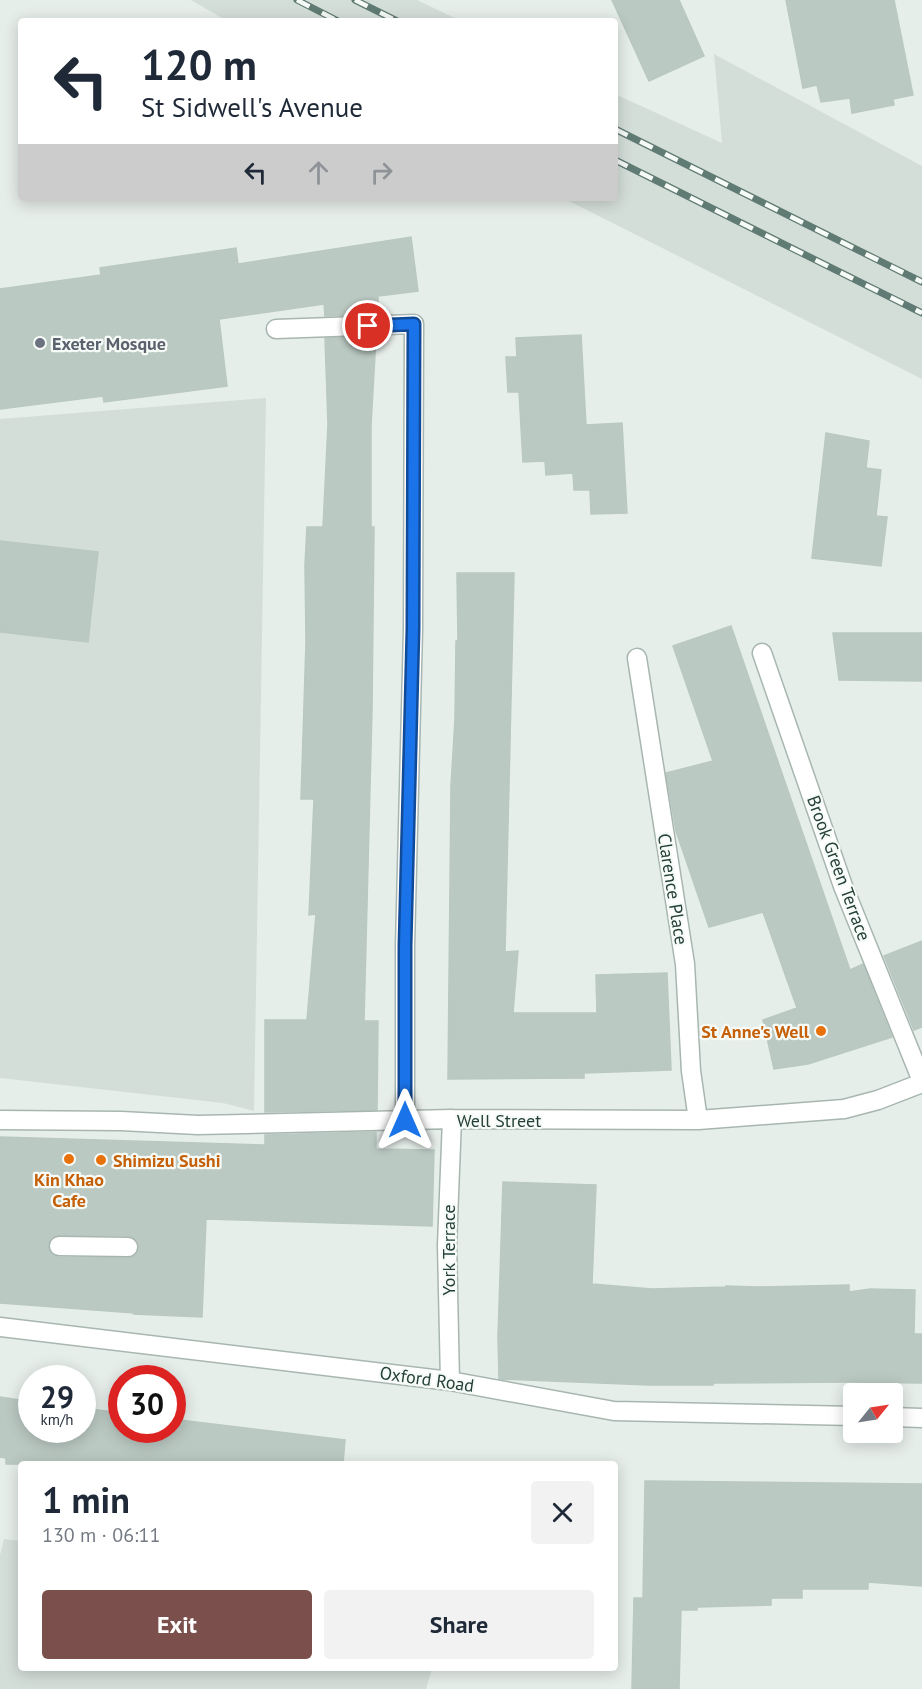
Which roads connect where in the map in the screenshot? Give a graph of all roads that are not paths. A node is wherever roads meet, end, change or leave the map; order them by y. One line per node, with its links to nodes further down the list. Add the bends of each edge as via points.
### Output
1 (276, 329): 7 (street, via 414,324)
2 (762, 653): 4 (street, Brook Green Terrace, via 843,886)
3 (637, 658): 8 (street, Clarence Place, via 685,964)
4 (922, 1082): 8 (street, Well Street, via 844,1109)
5 (452, 1119): 7 (street, Well Street); 8 (street, Well Street); 12 (street, York Terrace, via 447,1245)
6 (0, 1120): 7 (street, Well Street, via 198,1125)
7 (405, 1120)
8 (698, 1120)
9 (59, 1246): 10 (street)
10 (128, 1247)
11 (0, 1327): 12 (street, Oxford Road)
12 (450, 1381): 13 (street, Oxford Road, via 614,1411)
13 (843, 1416)
14 (903, 1417): 15 (street)
15 (922, 1418)

